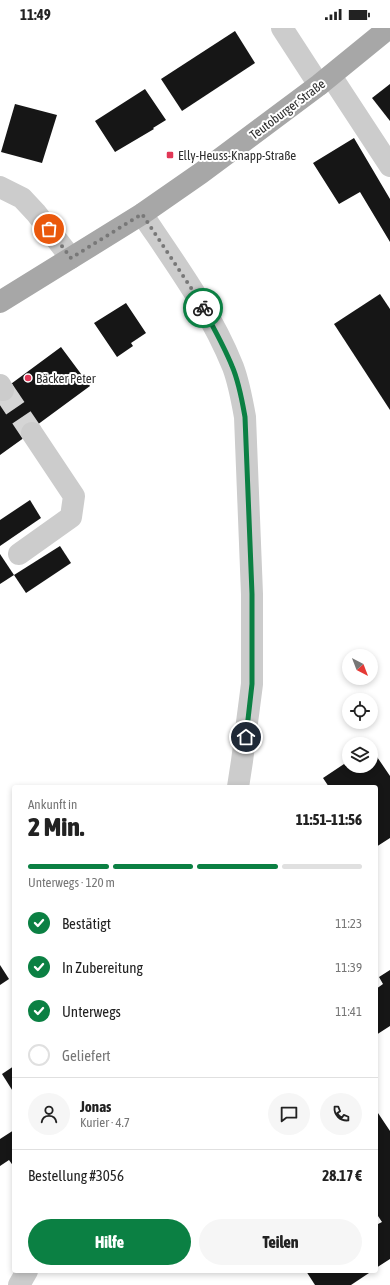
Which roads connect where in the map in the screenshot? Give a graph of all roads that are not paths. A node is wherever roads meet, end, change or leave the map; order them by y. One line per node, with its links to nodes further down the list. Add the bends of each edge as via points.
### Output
1 (282, 28): 3 (street)
2 (389, 28): 3 (main road, Teutoburger Straße)
3 (325, 80): 4 (street); 6 (main road, Teutoburger Straße)
4 (390, 166)
5 (0, 186): 7 (street, via 22,198 41,218)
6 (142, 214): 7 (main road, Teutoburger Straße); 11 (street, via 195,294 219,337 233,367 245,417 252,594 252,684)
7 (71, 258): 8 (main road, Teutoburger Straße)
8 (0, 302)
9 (32, 433): 10 (street, via 74,496 71,517)
10 (19, 554)
11 (238, 785)
12 (26, 1273): 13 (street)
13 (19, 1285)

